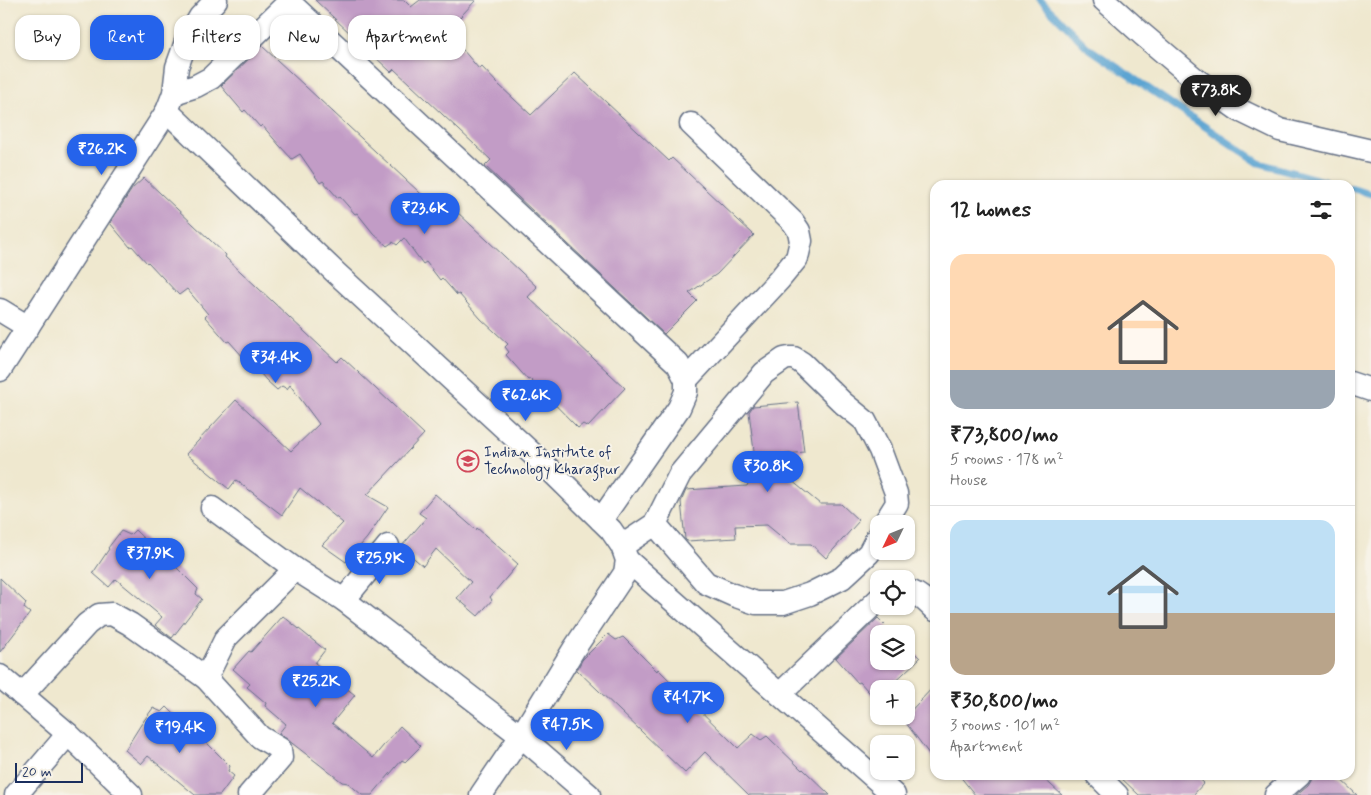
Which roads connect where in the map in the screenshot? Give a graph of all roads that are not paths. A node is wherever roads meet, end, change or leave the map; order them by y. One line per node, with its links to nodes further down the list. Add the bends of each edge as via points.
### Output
1 (216, 0): 4 (street, via 200,17 187,39)
2 (1104, 0): 6 (street, via 1194,78 1239,110 1280,130)
3 (290, 1): 4 (street, via 211,78); 10 (street, via 678,364)
4 (170, 102): 8 (street); 15 (street, via 336,273)
5 (691, 124): 10 (street, via 793,222 801,241 797,258 779,280)
6 (1371, 151)
7 (0, 310): 8 (street)
8 (28, 328): 9 (street)
9 (4, 356)
10 (686, 380): 15 (street, via 686,392 679,408)
11 (1355, 385): 12 (street)
12 (1371, 390)
13 (212, 508): 20 (street)
14 (890, 515): 16 (street, via 897,503 896,493 865,421 802,363 789,358 764,373 680,474)
15 (601, 520): 19 (street)
16 (654, 524): 18 (street, via 706,583 756,602 783,603 810,594 842,578); 19 (street)
17 (388, 546): 22 (street)
18 (870, 551)
19 (625, 553): 27 (street); 30 (street, via 625,573 574,649)
20 (295, 569): 22 (street); 26 (street, via 226,638)
21 (915, 594): 23 (street)
22 (344, 600): 30 (street)
23 (930, 605)
24 (870, 608): 27 (street)
25 (0, 676): 28 (street)
26 (206, 678): 28 (street, via 130,624 112,614 99,615); 35 (street, via 260,737 280,750 281,758)
27 (780, 694): 38 (street)
28 (22, 695): 29 (street)
29 (68, 734): 33 (street); 34 (street)
30 (522, 736): 36 (street); 37 (street)
31 (1102, 780): 39 (street)
32 (1293, 780): 40 (street)
33 (16, 795)
34 (131, 795)
35 (250, 795)
36 (481, 795)
37 (589, 795)
38 (894, 795)
39 (1117, 795)
40 (1276, 795)

